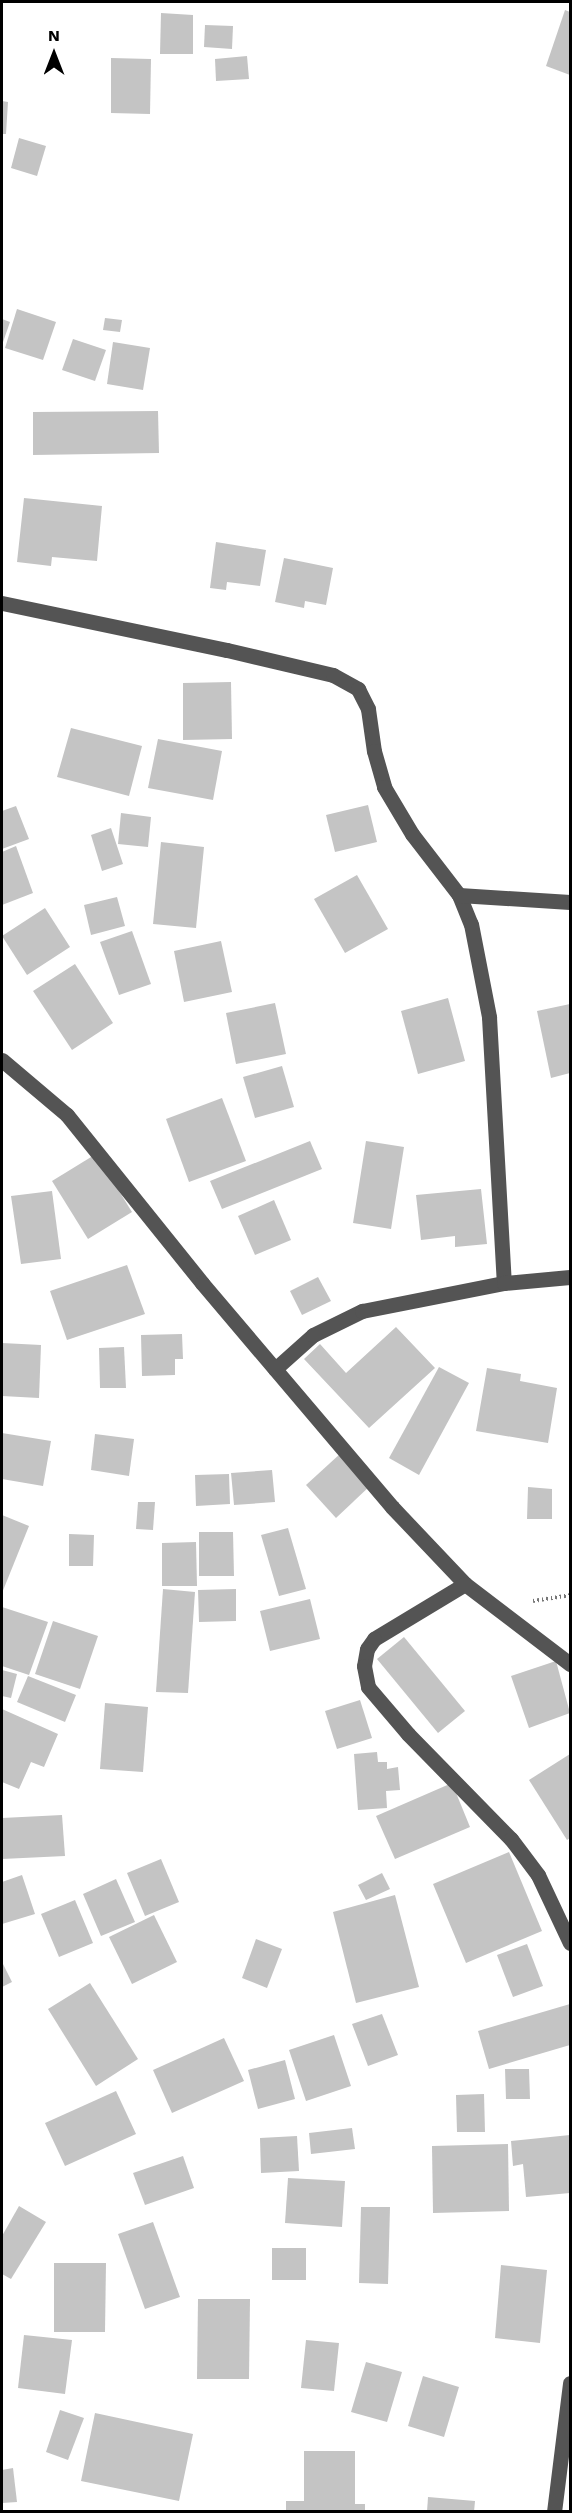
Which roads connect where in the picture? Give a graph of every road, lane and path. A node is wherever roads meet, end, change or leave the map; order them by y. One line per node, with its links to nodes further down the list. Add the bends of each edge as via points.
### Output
1 (2, 603): 2 (street, via 227,650 348,681 358,689 368,709 379,772 392,801)
2 (459, 895): 3 (street); 6 (street, via 471,924 489,1017)
3 (570, 902)
4 (2, 1060): 7 (street, via 67,1115)
5 (570, 1277): 6 (street)
6 (504, 1283): 7 (street, via 354,1314 313,1335)
7 (275, 1370): 8 (street, via 392,1507)
8 (465, 1584): 9 (street); 10 (street, via 374,1639 364,1666 368,1687 408,1734 511,1839 538,1875)
9 (570, 1664)
10 (570, 1943)
11 (570, 2383): 12 (street)
12 (554, 2511)

